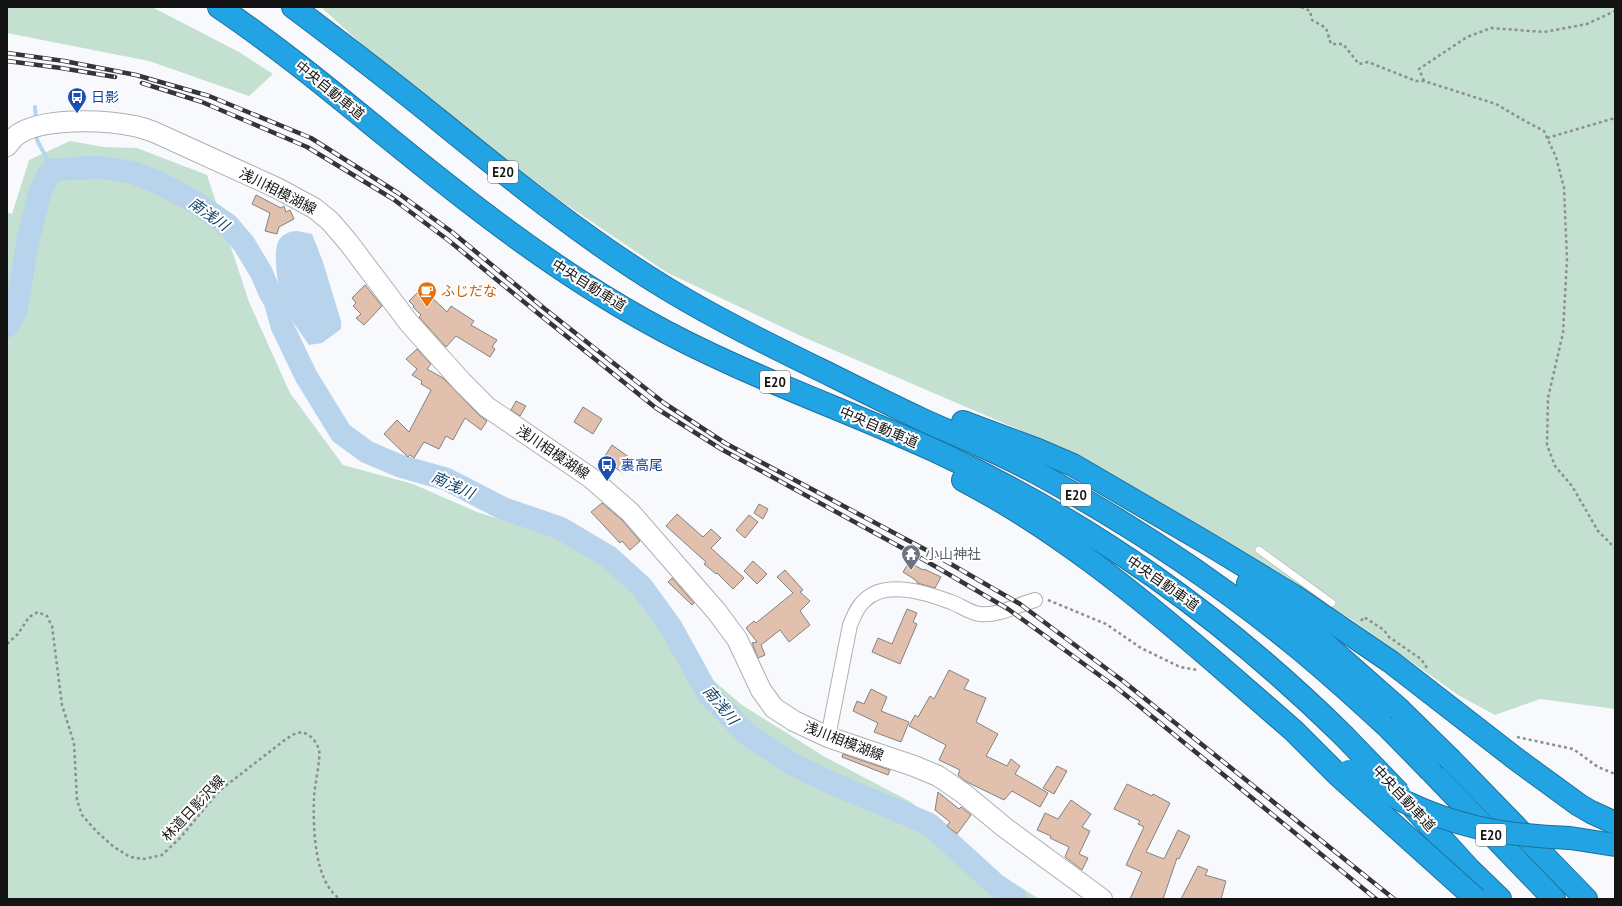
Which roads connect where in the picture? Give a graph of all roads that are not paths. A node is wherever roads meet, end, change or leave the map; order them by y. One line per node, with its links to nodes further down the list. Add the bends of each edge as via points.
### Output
1 (219, 7): 5 (highway, 中央自動車道 / E20, via 279,50 533,250 643,319 702,351)
2 (293, 7): 4 (highway, 中央自動車道 / E20, via 561,217 668,290)
3 (7, 146): 11 (main road, 浅川相模湖線, via 16,135 35,126 62,122 135,126 154,132 277,188 314,208 330,221 348,242 409,323 487,407 591,478 630,512 717,612 737,639 761,690 774,708)
4 (724, 322): 6 (highway, via 1073,465); 18 (highway, 中央自動車道 / E20, bridge, via 1035,472 1094,505 1190,567 1299,648 1348,690 1390,729)
5 (761, 376): 10 (highway, bridge, via 971,484 1035,523 1170,623 1209,667); 12 (highway, 中央自動車道 / E20, bridge, via 942,454 1079,527 1151,573 1235,637 1288,682)
6 (1155, 514): 13 (highway, via 1319,612 1391,662 1553,786 1591,812); 19 (highway, bridge, via 1315,635 1399,709)
7 (1259, 550): 9 (lane)
8 (1035, 600): 11 (street, via 997,613 978,614 952,602 908,589 891,589 864,600 850,624)
9 (1332, 603)
10 (1293, 730): 12 (highway, bridge, via 1368,783); 16 (highway, bridge, via 1337,774)
11 (828, 737): 15 (main road, 浅川相模湖線, via 938,776)
12 (1411, 805): 14 (highway, bridge, via 1458,822 1494,831); 17 (highway, 中央自動車道 / E20)
13 (1615, 823)
14 (1615, 845)
15 (1102, 899)
16 (1476, 899)
17 (1500, 899)
18 (1554, 899)
19 (1586, 899)

